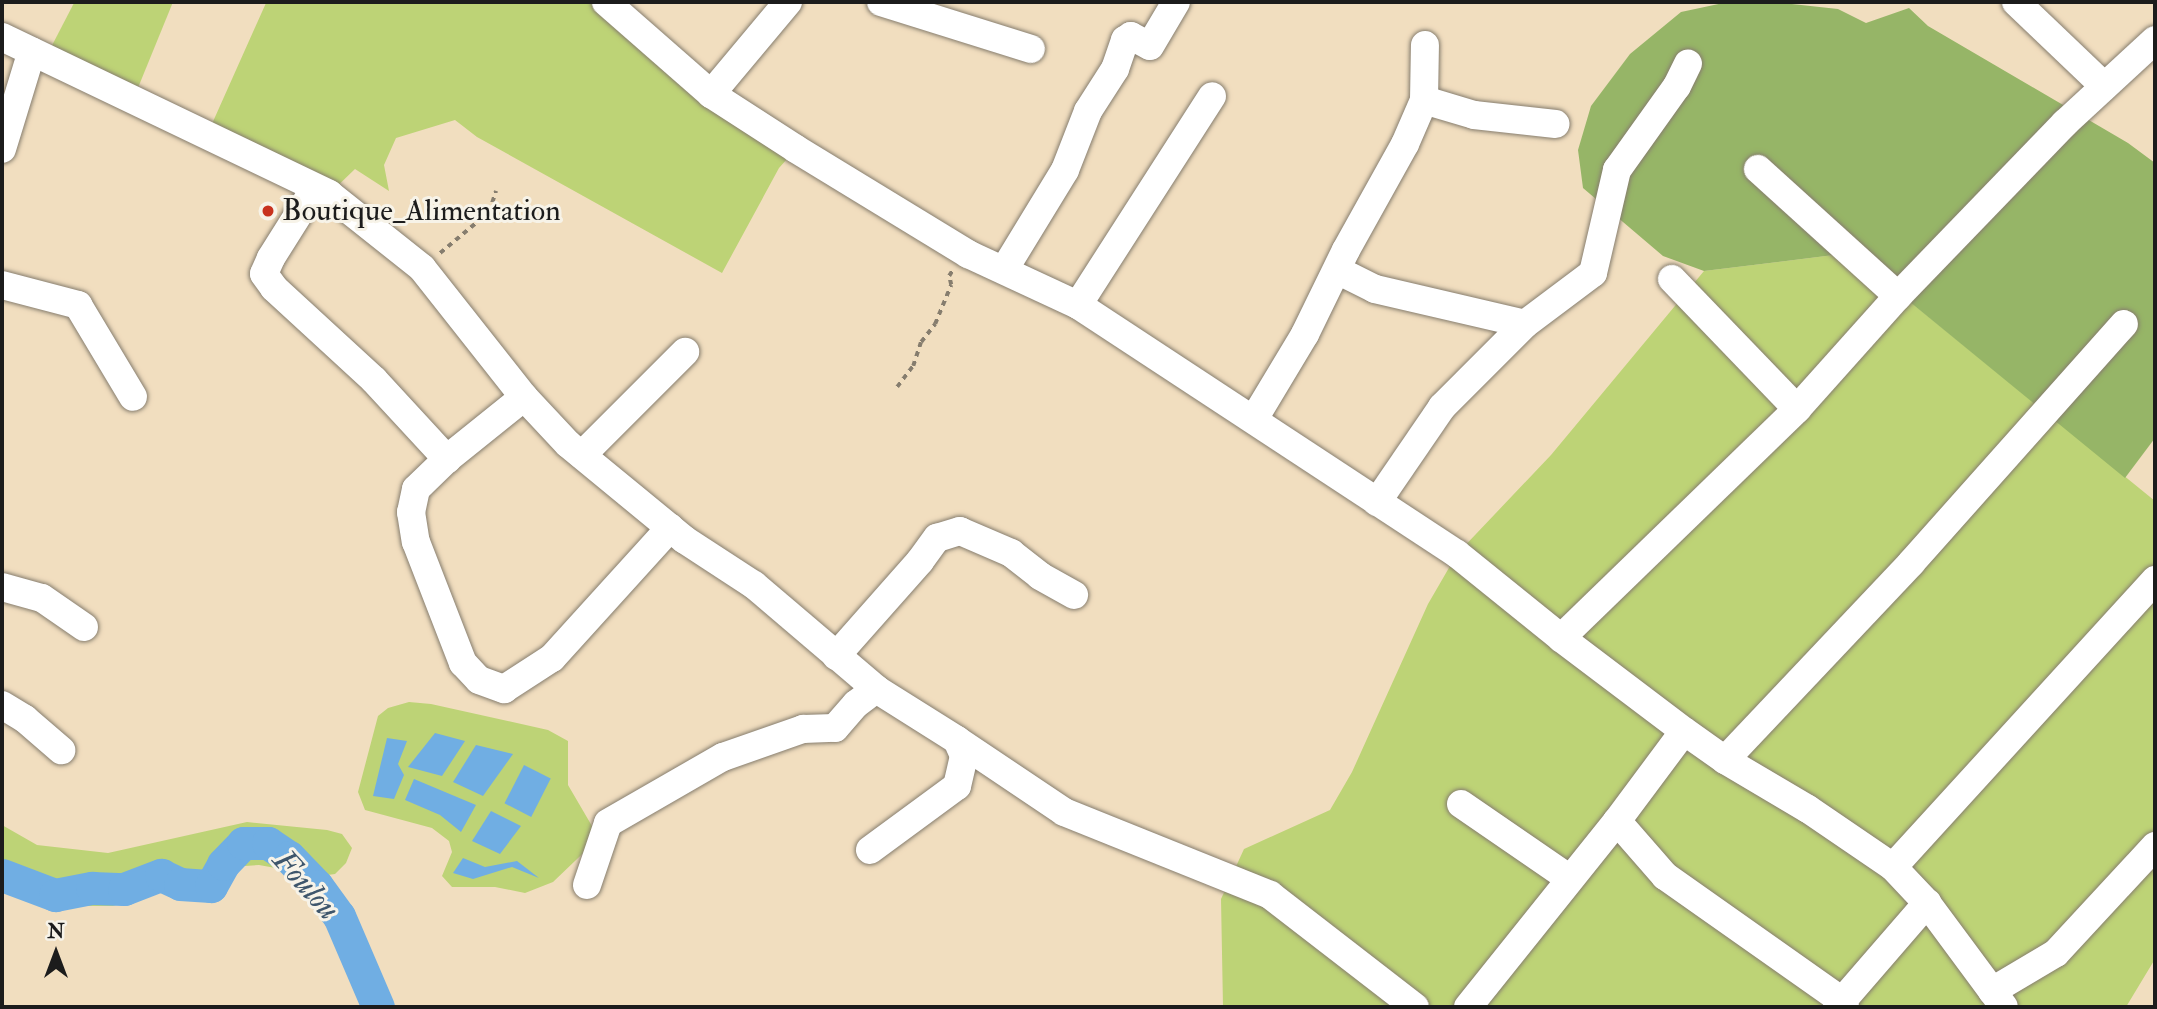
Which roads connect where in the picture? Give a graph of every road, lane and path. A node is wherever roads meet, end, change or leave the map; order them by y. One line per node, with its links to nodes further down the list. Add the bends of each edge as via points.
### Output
1 (788, 2): 13 (street)
2 (881, 2): 9 (street)
3 (1176, 2): 23 (street, via 1150,46 1132,36 1125,40 1115,69 1088,111 1065,170)
4 (2016, 2): 12 (street)
5 (620, 7): 13 (street)
6 (2, 37): 10 (street)
7 (2155, 40): 12 (street)
8 (1425, 45): 15 (street)
9 (1031, 49)
10 (32, 51): 17 (street); 19 (street)
11 (1688, 63): 29 (street, via 1677,86 1617,170 1593,273)
12 (2104, 86): 27 (street)
13 (711, 94): 21 (street)
14 (1212, 96): 28 (street)
15 (1424, 100): 16 (street, via 1474,115); 24 (street)
16 (1556, 124)
17 (2, 149)
18 (1758, 169): 27 (street)
19 (315, 188): 22 (street, via 400,247); 38 (street, via 264,274 374,380)
20 (496, 191): 22 (path, via 489,212)
21 (960, 249): 23 (street); 32 (path, via 953,256 959,261 949,276 951,285 935,324 920,342 913,366)
22 (422, 268): 34 (street)
23 (1004, 270): 28 (street)
24 (1338, 270): 29 (street, via 1375,289); 36 (street)
25 (1672, 279): 35 (street)
26 (2, 285): 33 (street, via 78,305)
27 (1898, 296): 35 (street)
28 (1078, 305): 36 (street)
29 (1525, 324): 39 (street, via 1443,407)
30 (2124, 324): 52 (street, via 1911,563)
31 (685, 352): 37 (street)
32 (897, 387)
33 (133, 397)
34 (524, 397): 37 (street); 38 (street)
35 (1797, 409): 45 (street)
36 (1254, 419): 39 (street)
37 (582, 455): 40 (street)
38 (447, 459): 40 (street, via 416,489 411,512 416,542 463,663 492,686 504,689 552,658)
39 (1377, 502): 45 (street, via 1457,554)
40 (670, 528): 46 (street, via 754,585)
41 (2155, 580): 57 (street)
42 (2, 586): 44 (street, via 43,598)
43 (1074, 596): 46 (street, via 1011,553 960,531 937,538)
44 (83, 627)
45 (1561, 638): 49 (street)
46 (836, 656): 47 (street)
47 (876, 689): 50 (street); 59 (street, via 835,728 803,729 723,757 608,823)
48 (2, 705): 51 (street)
49 (1684, 731): 52 (street); 54 (street)
50 (957, 740): 56 (street, via 964,756 957,786); 63 (street, via 1064,812 1270,895)
51 (61, 750)
52 (1725, 760): 57 (street)
53 (1461, 804): 58 (street)
54 (1617, 821): 58 (street); 62 (street, via 1665,876)
55 (2155, 845): 61 (street, via 2056,953)
56 (870, 850)
57 (1893, 867): 60 (street)
58 (1570, 879): 64 (street)
59 (587, 885)
60 (1927, 903): 61 (street); 62 (street)
61 (1998, 999)
62 (1841, 1005)
63 (1415, 1007)
64 (1468, 1007)

